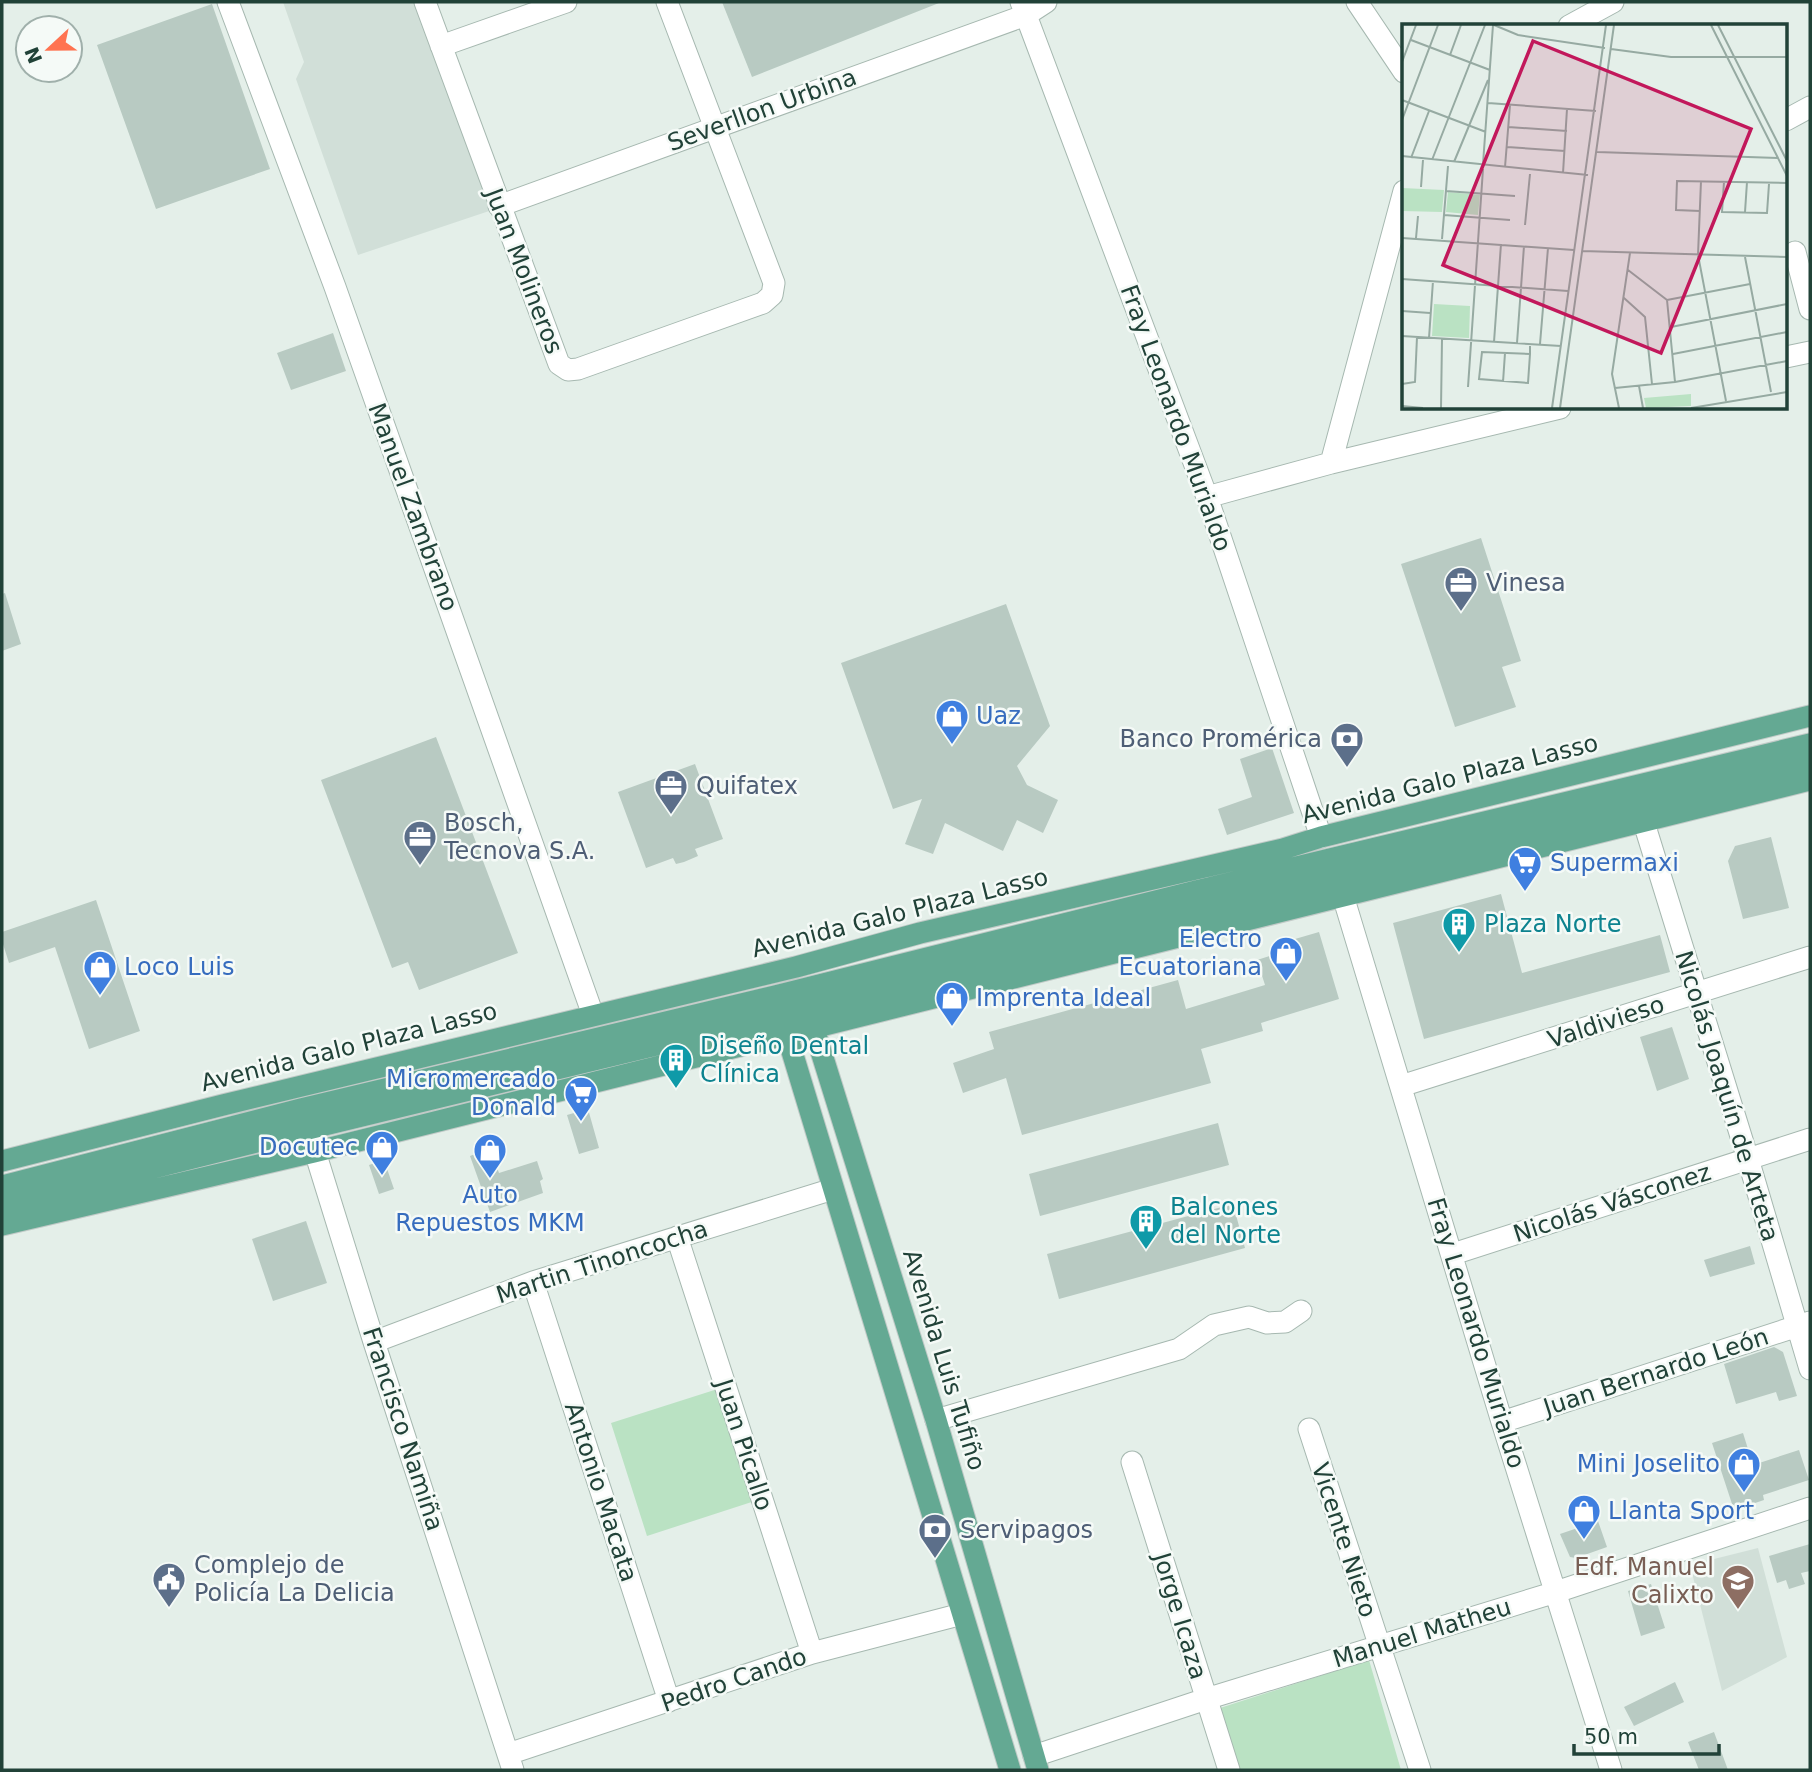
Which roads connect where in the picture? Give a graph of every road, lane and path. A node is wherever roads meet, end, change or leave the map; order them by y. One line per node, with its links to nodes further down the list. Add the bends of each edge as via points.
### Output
1 (228, 2): 36 (street, Manuel Zambrano, via 335,287)
2 (425, 2): 10 (street, Juan Molineros)
3 (566, 2): 10 (street)
4 (667, 2): 14 (street)
5 (1046, 2): 8 (street, Severllon Urbina)
6 (1357, 2): 11 (street)
7 (1608, 3): 9 (street)
8 (1024, 8): 14 (street, Severllon Urbina); 23 (street, Fray Leonardo Murialdo)
9 (1572, 24)
10 (441, 46): 16 (street, Juan Molineros)
11 (1402, 69)
12 (1810, 107): 13 (street)
13 (1787, 119)
14 (713, 127): 16 (street, Severllon Urbina); 16 (street, Juan Molineros, via 774,283 772,295 763,303 568,370 559,364)
15 (1402, 198): 22 (street)
16 (499, 206)
17 (1796, 252): 18 (street)
18 (1810, 309)
19 (1810, 352): 20 (street)
20 (1787, 358)
21 (1537, 410): 22 (street)
22 (1331, 463): 23 (street)
23 (1206, 496): 29 (street, Fray Leonardo Murialdo)
24 (1810, 716): 29 (main road, Avenida Galo Plaza Lasso)
25 (1810, 744): 35 (main road, Avenida Galo Plaza Lasso, via 1196,891)
26 (1810, 762): 35 (main road, Avenida Galo Plaza Lasso)
27 (1810, 780): 28 (main road, Avenida Galo Plaza Lasso)
28 (1644, 823): 30 (main road, Avenida Galo Plaza Lasso); 34 (street, Nicolás Joaquín de Arteta)
29 (1321, 837): 32 (main road, Avenida Galo Plaza Lasso)
30 (1343, 896): 35 (main road, Avenida Galo Plaza Lasso); 38 (street, Fray Leonardo Murialdo)
31 (1810, 957): 34 (street, Valdivieso)
32 (796, 967): 33 (main road, Avenida Galo Plaza Lasso); 35 (main road, Avenida Luis Tufiño)
33 (769, 973): 36 (main road, Avenida Galo Plaza Lasso); 37 (main road)
34 (1695, 994): 38 (street, Valdivieso); 43 (street, Nicolás Joaquín de Arteta)
35 (808, 1009): 37 (main road, Avenida Galo Plaza Lasso); 37 (main road, Avenida Galo Plaza Lasso); 56 (main road, Avenida Luis Tufiño)
36 (593, 1015): 39 (main road, Avenida Galo Plaza Lasso)
37 (780, 1016): 40 (main road, Avenida Galo Plaza Lasso); 42 (main road, Avenida Galo Plaza Lasso); 46 (main road)
38 (1401, 1086): 50 (street, Fray Leonardo Murialdo)
39 (295, 1087): 40 (street, Francisco Namiña); 44 (main road, Avenida Galo Plaza Lasso)
40 (304, 1119): 42 (street, Francisco Namiña); 45 (main road, Avenida Galo Plaza Lasso); 47 (main road, Avenida Galo Plaza Lasso)
41 (1810, 1139): 43 (street, Nicolás Vásconez)
42 (314, 1152): 48 (main road, Avenida Galo Plaza Lasso); 54 (street, Francisco Namiña)
43 (1748, 1159): 50 (street, Nicolás Vásconez); 53 (street, Nicolás Joaquín de Arteta)
44 (2, 1161)
45 (2, 1185)
46 (833, 1189): 49 (street, Martin Tinoncocha); 62 (main road)
47 (2, 1206)
48 (2, 1225)
49 (677, 1237): 51 (street, Martin Tinoncocha); 66 (street, Juan Picallo)
50 (1453, 1254): 57 (street, Fray Leonardo Murialdo)
51 (533, 1282): 54 (street, Martin Tinoncocha); 68 (street, Antonio Macata)
52 (1301, 1311): 56 (street, via 1285,1322 1249,1317 1214,1325 1180,1349)
53 (1804, 1324): 55 (street, Nicolás Joaquín de Arteta); 57 (street, Juan Bernardo León)
54 (374, 1342): 69 (street, Francisco Namiña)
55 (1810, 1369)
56 (936, 1420): 63 (main road, Avenida Luis Tufiño)
57 (1502, 1422): 61 (street, Fray Leonardo Murialdo)
58 (1308, 1429): 64 (street, Vicente Nieto)
59 (1132, 1462): 67 (street, Jorge Icaza)
60 (1810, 1508): 61 (street, Manuel Matheu)
61 (1556, 1592): 64 (street, Manuel Matheu); 74 (street, Fray Leonardo Murialdo)
62 (962, 1614): 65 (main road); 66 (street, Pedro Cando)
63 (1000, 1644): 65 (main road); 70 (main road, Avenida Luis Tufiño)
64 (1379, 1646): 67 (street, Manuel Matheu); 73 (street, Vicente Nieto)
65 (974, 1651): 71 (main road)
66 (812, 1653): 68 (street, Pedro Cando)
67 (1206, 1699): 70 (street, Manuel Matheu); 72 (street, Jorge Icaza)
68 (669, 1701): 69 (street, Pedro Cando)
69 (511, 1762)
70 (1036, 1763)
71 (1005, 1769)
72 (1229, 1770)
73 (1420, 1770)
74 (1611, 1770)

